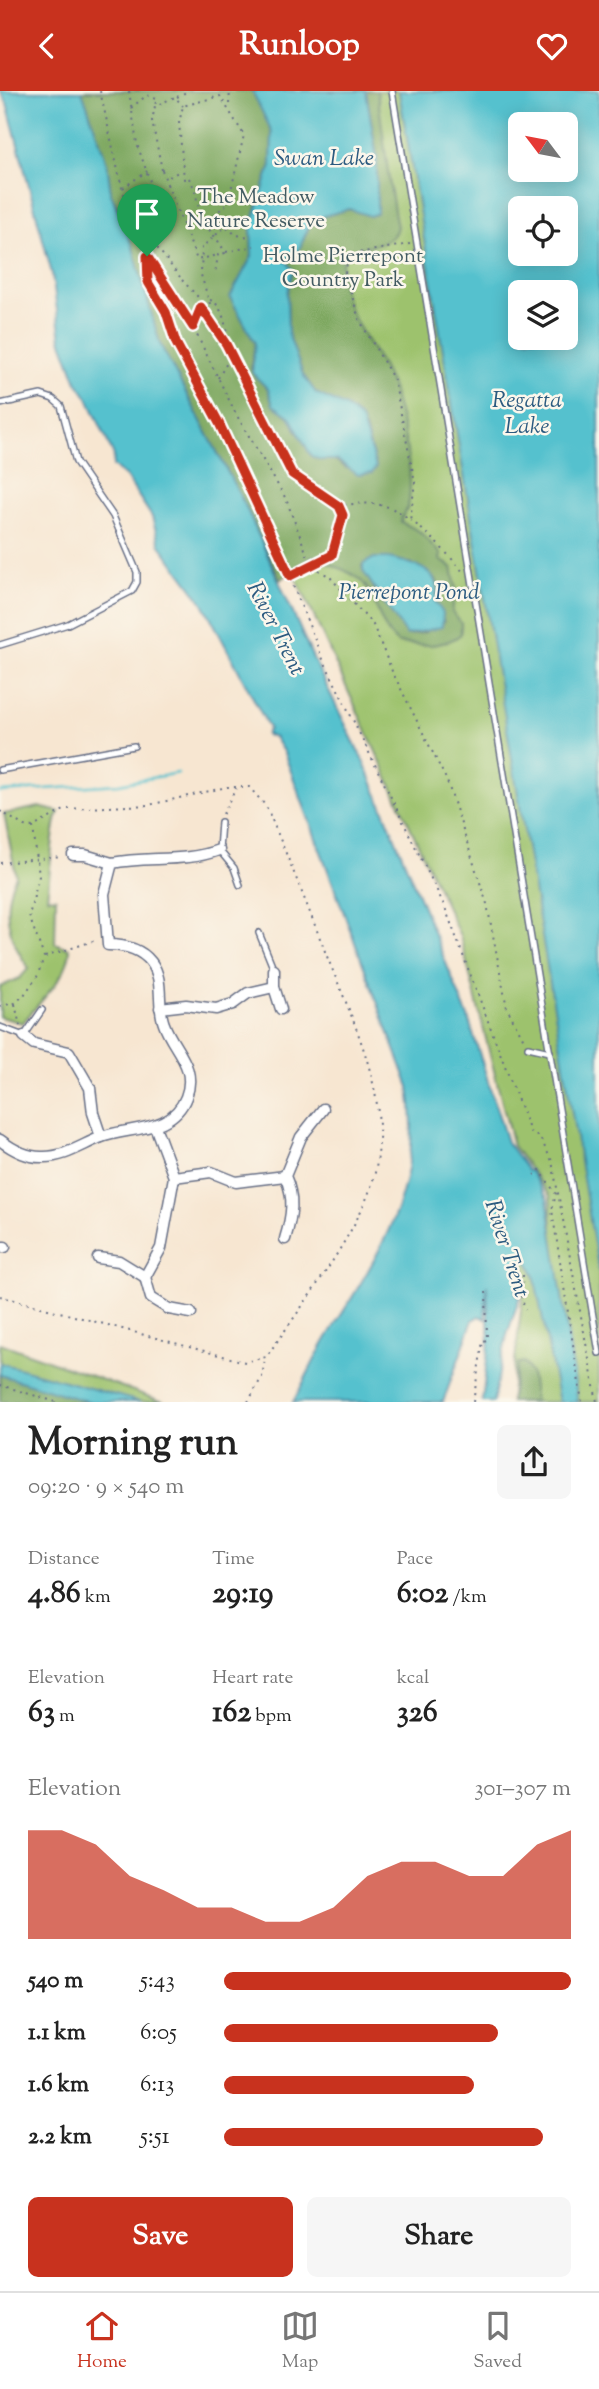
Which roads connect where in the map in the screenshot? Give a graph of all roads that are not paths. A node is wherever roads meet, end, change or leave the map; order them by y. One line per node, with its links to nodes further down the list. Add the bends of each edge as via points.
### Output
1 (392, 91): 20 (lane)
2 (0, 404): 3 (lane, via 41,395 61,406 76,462 113,516 138,582 132,590 68,624)
3 (0, 645)
4 (134, 746): 5 (lane)
5 (0, 770)
6 (221, 822): 7 (lane)
7 (219, 850): 9 (street, via 196,858); 10 (lane, via 234,868)
8 (73, 855): 9 (street)
9 (112, 863): 14 (street, via 104,894 109,940 150,961 160,984)
10 (240, 885)
11 (259, 933): 12 (lane)
12 (274, 970): 13 (street)
13 (274, 987): 14 (street, via 248,993 216,1009); 15 (street)
14 (160, 1008): 22 (street, via 189,1076 186,1097 175,1115)
15 (281, 1009)
16 (42, 1010): 18 (lane)
17 (0, 1027): 18 (lane)
18 (24, 1036): 23 (street, via 34,1044 69,1052 90,1089)
19 (528, 1047): 20 (lane)
20 (550, 1052): 31 (lane)
21 (323, 1109): 25 (street, via 301,1137)
22 (155, 1126): 23 (street); 26 (street)
23 (101, 1137): 24 (street, via 61,1155 42,1158 21,1154)
24 (0, 1140)
25 (285, 1176): 26 (street, via 236,1182 211,1173); 27 (street, via 292,1191)
26 (174, 1177): 29 (street, via 162,1248)
27 (290, 1235)
28 (98, 1258): 29 (street, via 119,1261)
29 (145, 1277): 30 (street, via 151,1298)
30 (185, 1316)
31 (599, 1353)

